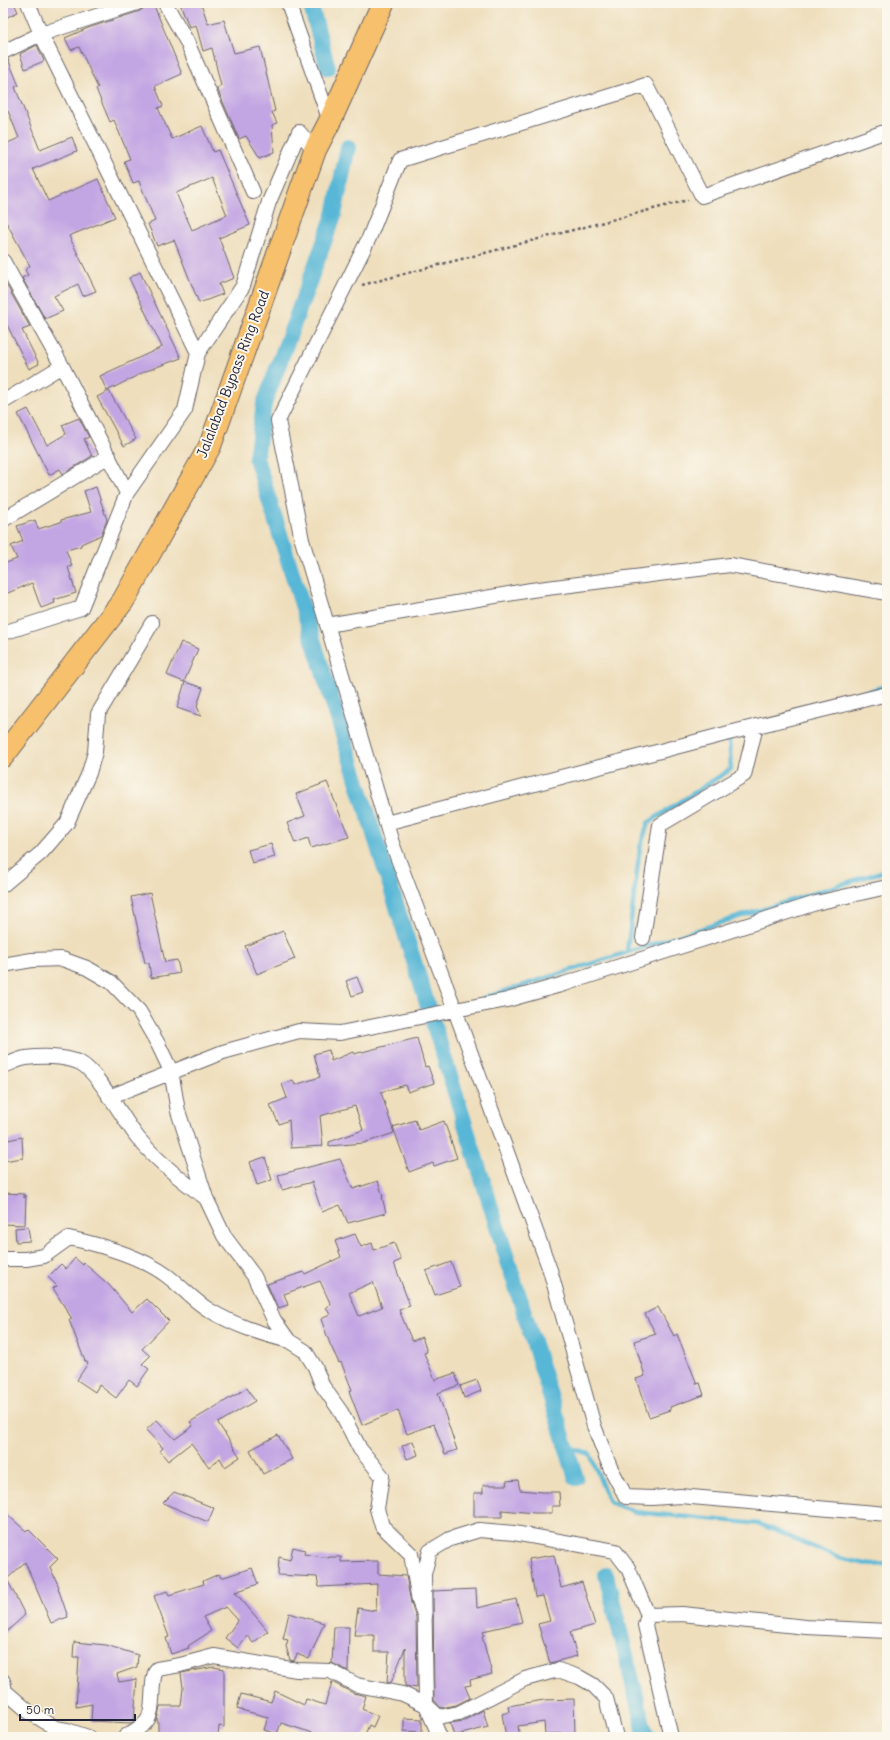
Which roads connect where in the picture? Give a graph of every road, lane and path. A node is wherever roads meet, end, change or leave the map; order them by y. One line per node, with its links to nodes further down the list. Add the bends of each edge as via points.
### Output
1 (28, 3): 6 (street)
2 (136, 3): 6 (street)
3 (166, 3): 11 (street, via 187,42)
4 (288, 3): 8 (street)
5 (383, 3): 8 (highway, Jalalabad Bypass Ring Road)
6 (41, 34): 7 (street); 16 (street)
7 (3, 52)
8 (330, 121): 10 (highway, Jalalabad Bypass Ring Road)
9 (887, 131): 12 (street)
10 (315, 150): 16 (street, via 299,132 269,202 243,286); 28 (highway, Jalalabad Bypass Ring Road, via 210,446 123,601)
11 (253, 192)
12 (702, 196): 15 (path); 15 (street, via 646,85 400,160 369,238)
13 (3, 261): 14 (street)
14 (8, 282): 17 (street)
15 (343, 290): 24 (street, via 278,421 302,540)
16 (198, 353): 20 (street, via 185,410)
17 (62, 366): 18 (street); 19 (street)
18 (3, 402)
19 (109, 456): 20 (street); 21 (street)
20 (127, 493): 25 (street, via 81,608)
21 (3, 520)
22 (887, 593): 24 (street, via 730,565 531,590)
23 (152, 623): 30 (street, via 98,714 95,752 90,773 68,823 41,853)
24 (327, 625): 29 (street)
25 (3, 633)
26 (887, 694): 27 (street)
27 (756, 726): 29 (street); 32 (street, via 744,775 660,825)
28 (3, 756)
29 (386, 823): 34 (street)
30 (3, 885)
31 (887, 887): 34 (street, via 816,903 564,984 507,1000)
32 (643, 938)
33 (3, 965): 36 (street, via 62,959 87,968 111,982 139,1011)
34 (455, 1010): 36 (street, via 340,1033 299,1031 223,1052); 41 (street, via 550,1270 594,1426 610,1467 626,1498 680,1496)
35 (3, 1066): 37 (street, via 25,1058 58,1058 79,1062 98,1080)
36 (172, 1071): 37 (street); 38 (street, via 178,1111)
37 (109, 1097): 38 (street, via 152,1154)
38 (206, 1198): 40 (street, via 224,1236 254,1276 274,1320)
39 (3, 1258): 40 (street, via 26,1259 44,1256 69,1238 90,1243 130,1256 165,1274 208,1309 245,1328)
40 (289, 1341): 43 (street, via 305,1351 360,1449 382,1476 377,1509 382,1526 411,1554 419,1601)
41 (887, 1514)
42 (648, 1615): 43 (street, via 628,1568 615,1551 514,1533 479,1530 450,1538 430,1551 424,1574); 44 (street, via 682,1614 806,1628); 52 (street, via 645,1625)
43 (425, 1617): 46 (street)
44 (887, 1631)
45 (3, 1681): 47 (street, via 5,1691)
46 (426, 1705): 49 (street, via 403,1694 356,1685 330,1671 297,1670 214,1656 156,1669 153,1674 152,1700 147,1721); 50 (street); 51 (street, via 438,1717 459,1713 525,1679 558,1670 579,1677 606,1698)
47 (58, 1732): 48 (street, via 67,1730)
48 (88, 1737)
49 (125, 1737)
50 (440, 1737)
51 (616, 1737)
52 (671, 1737)

